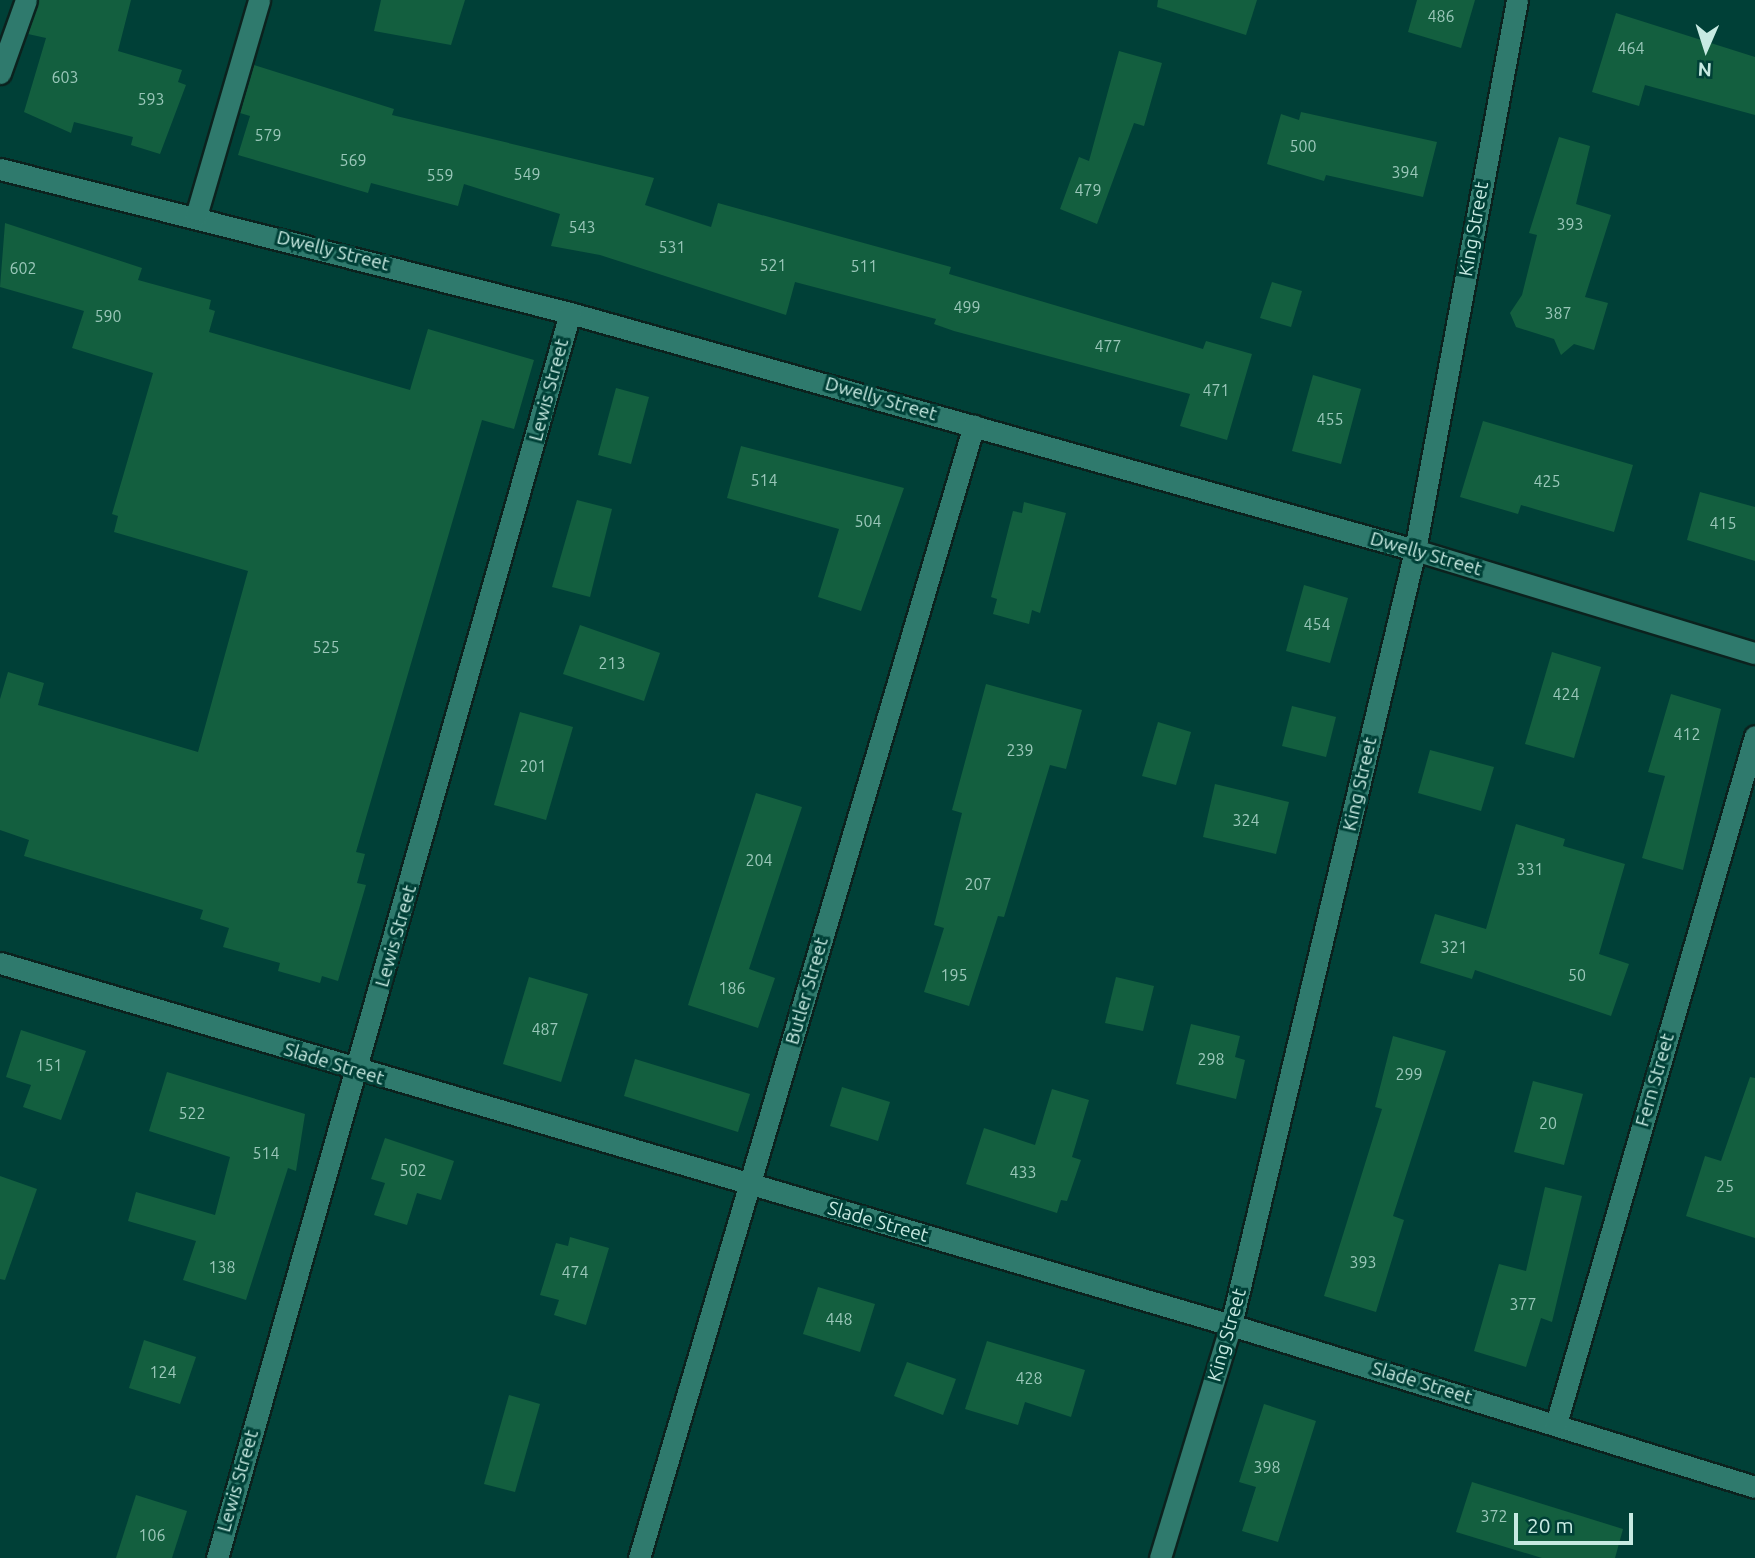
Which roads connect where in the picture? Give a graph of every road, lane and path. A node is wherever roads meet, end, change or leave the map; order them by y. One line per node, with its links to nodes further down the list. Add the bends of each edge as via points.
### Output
1 (26, 0): 4 (street)
2 (259, 0): 6 (street)
3 (1517, 0): 9 (street, King Street)
4 (0, 73)
5 (0, 169): 6 (street, Dwelly Street)
6 (196, 216): 7 (street, Dwelly Street)
7 (570, 313): 8 (street, Dwelly Street); 13 (street, Lewis Street)
8 (974, 425): 9 (street, Dwelly Street); 14 (street, Butler Street)
9 (1415, 550): 10 (street, Dwelly Street); 15 (street, King Street)
10 (1755, 653)
11 (1755, 736): 16 (street, Fern Street)
12 (0, 963): 13 (street, Slade Street)
13 (357, 1071): 14 (street, Slade Street); 18 (street, Lewis Street)
14 (750, 1185): 15 (street, Slade Street); 19 (street, Butler Street)
15 (1231, 1325): 16 (street, Slade Street); 20 (street, King Street)
16 (1556, 1424): 17 (street, Slade Street)
17 (1755, 1486)
18 (217, 1558)
19 (639, 1558)
20 (1160, 1558)

